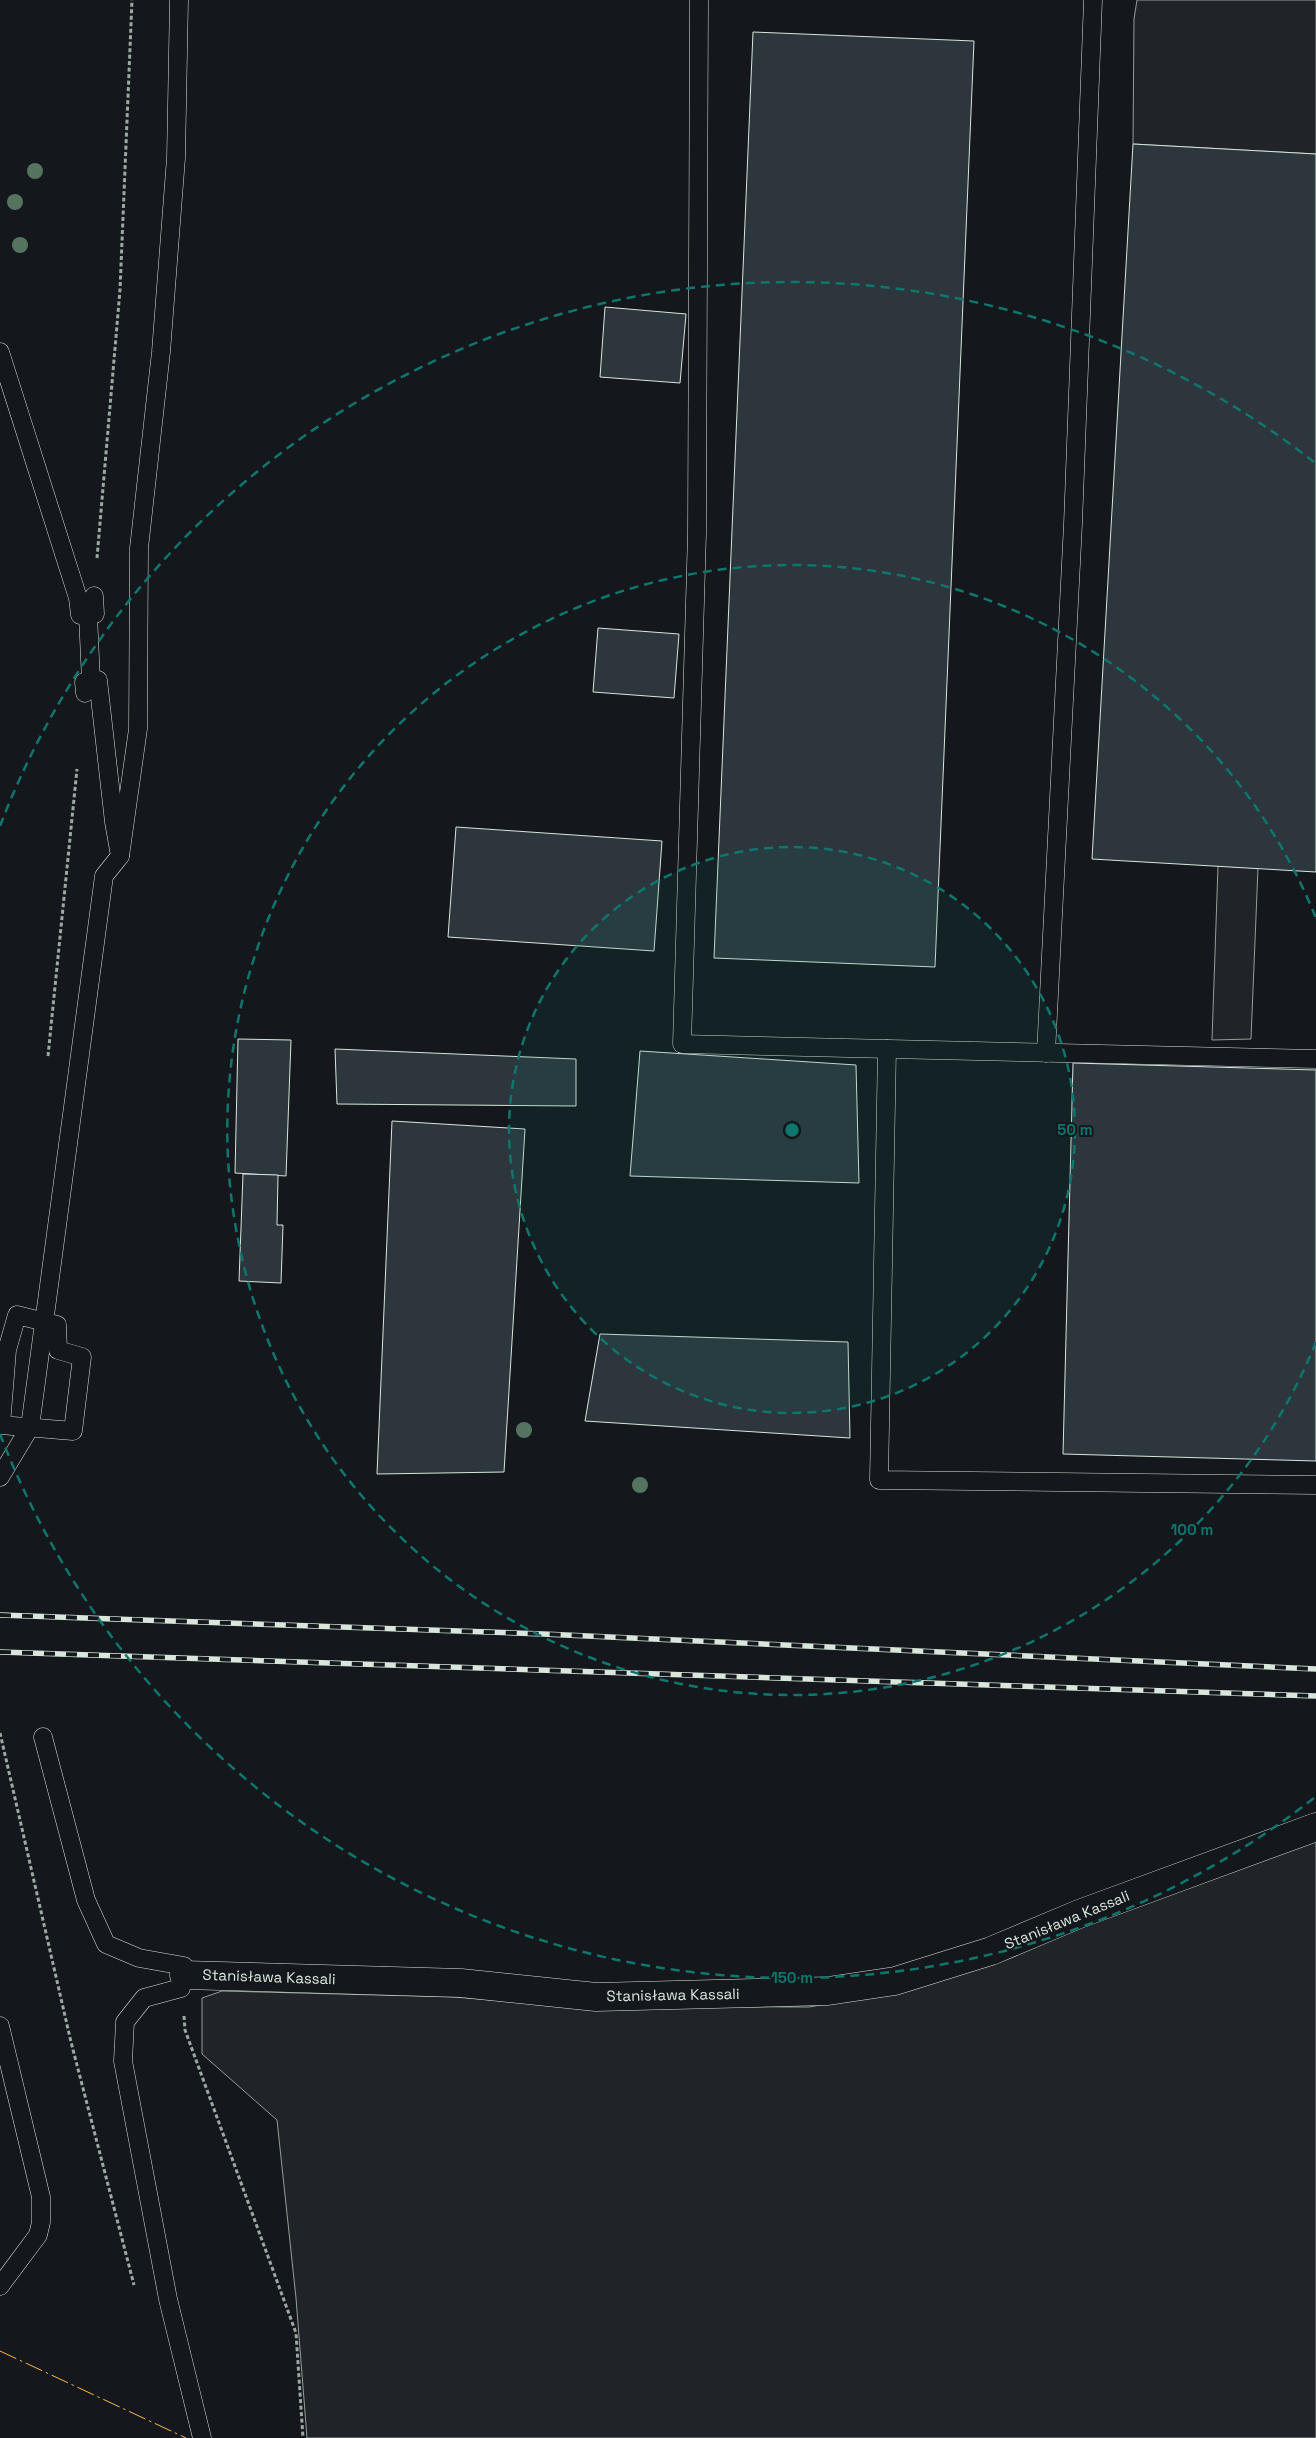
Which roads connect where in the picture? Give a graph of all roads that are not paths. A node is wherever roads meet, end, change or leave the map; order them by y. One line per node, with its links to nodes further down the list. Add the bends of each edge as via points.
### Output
1 (179, 0): 7 (lane, via 176,158 161,352 139,548 138,729)
2 (699, 0): 8 (lane, via 697,533 682,1044)
3 (1093, 0): 9 (lane, via 1073,524)
4 (0, 352): 6 (lane, via 78,598 80,616)
5 (94, 596): 6 (lane, via 95,614)
6 (88, 615): 7 (lane, via 88,687 98,680)
7 (120, 856): 11 (lane, via 104,876)
8 (887, 1049): 9 (lane); 14 (lane, via 879,1480)
9 (1046, 1052): 10 (lane)
10 (1316, 1059)
11 (45, 1322): 12 (lane); 12 (lane, via 17,1315 7,1350 1,1425); 12 (lane, via 57,1326 58,1350 82,1357 73,1430)
12 (30, 1427): 13 (lane)
13 (0, 1477)
14 (1316, 1485)
15 (43, 1737): 17 (lane, via 86,1900 106,1944 139,1958 184,1966)
16 (1316, 1828): 17 (street, Stanisława Kassali, via 1079,1914 991,1951 895,1981 828,1991 596,1996 461,1983)
17 (182, 1981): 20 (lane, via 144,1998 125,2022 123,2061 168,2299)
18 (0, 2026): 19 (lane, via 42,2196 38,2235)
19 (0, 2286)
20 (202, 2438)

